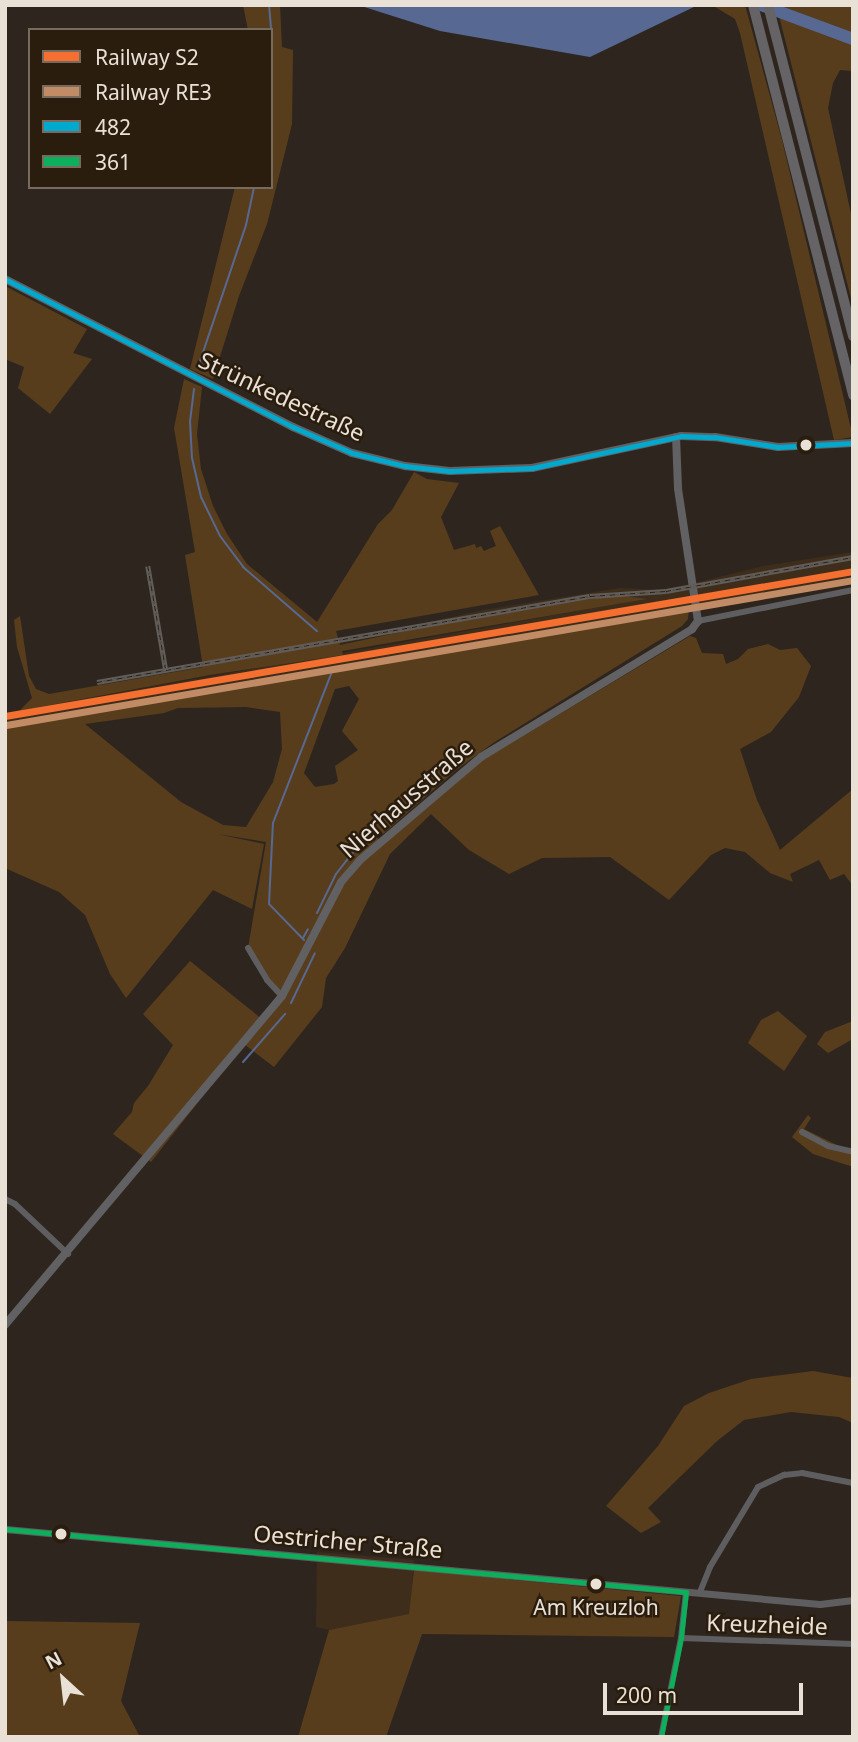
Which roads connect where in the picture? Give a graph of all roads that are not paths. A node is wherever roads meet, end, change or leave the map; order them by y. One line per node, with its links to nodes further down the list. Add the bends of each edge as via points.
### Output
1 (753, 5): 5 (highway)
2 (768, 5): 4 (highway)
3 (5, 279): 6 (main road, Strünkedestraße, via 293,427 376,460 450,471 532,468)
4 (853, 336)
5 (853, 395)
6 (676, 437): 7 (main road, Strünkedestraße, via 715,437 778,447); 9 (main road, via 678,488)
7 (853, 443)
8 (853, 590): 9 (street)
9 (698, 621): 11 (main road, Nierhausstraße, via 684,634 481,757 360,860 341,882)
10 (248, 948): 11 (street)
11 (282, 996): 15 (main road, Nierhausstraße)
12 (802, 1132): 13 (street, via 828,1146)
13 (853, 1152)
14 (5, 1199): 15 (street)
15 (68, 1254): 16 (main road, Nierhausstraße)
16 (5, 1325)
17 (853, 1483): 20 (street, via 802,1473 783,1475 758,1487 709,1567)
18 (5, 1529): 19 (street, Oestricher Straße)
19 (686, 1591): 20 (street, Oestricher Straße); 22 (street)
20 (700, 1592): 21 (street, Oestricher Straße, via 820,1604)
21 (853, 1600)
22 (681, 1638): 23 (street, Kreuzheide); 24 (street)
23 (853, 1644)
24 (661, 1737)

